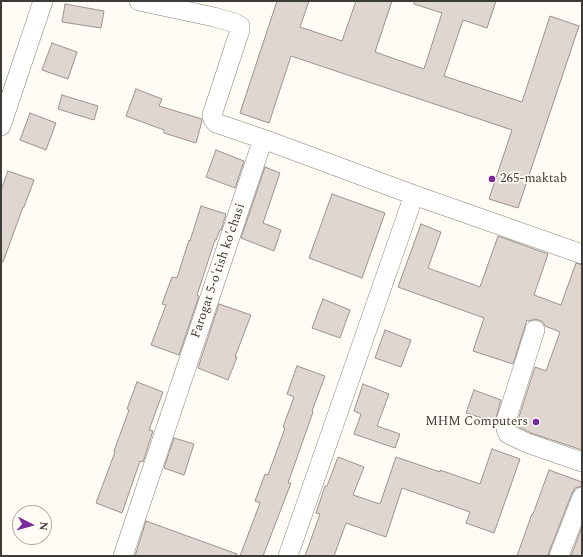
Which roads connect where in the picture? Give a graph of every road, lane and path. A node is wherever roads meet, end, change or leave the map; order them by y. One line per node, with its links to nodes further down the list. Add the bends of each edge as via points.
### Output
1 (43, 1): 3 (street)
2 (139, 1): 4 (street, via 214,17 240,26 212,115 216,123)
3 (1, 126)
4 (263, 139): 5 (street); 10 (street, Farogat 5-o'tish ko'chasi)
5 (414, 195): 6 (street); 11 (street)
6 (582, 254)
7 (535, 330): 8 (street, via 506,421 506,429 508,434 521,440)
8 (582, 462)
9 (582, 497): 12 (street)
10 (123, 556)
11 (288, 556)
12 (560, 556)

